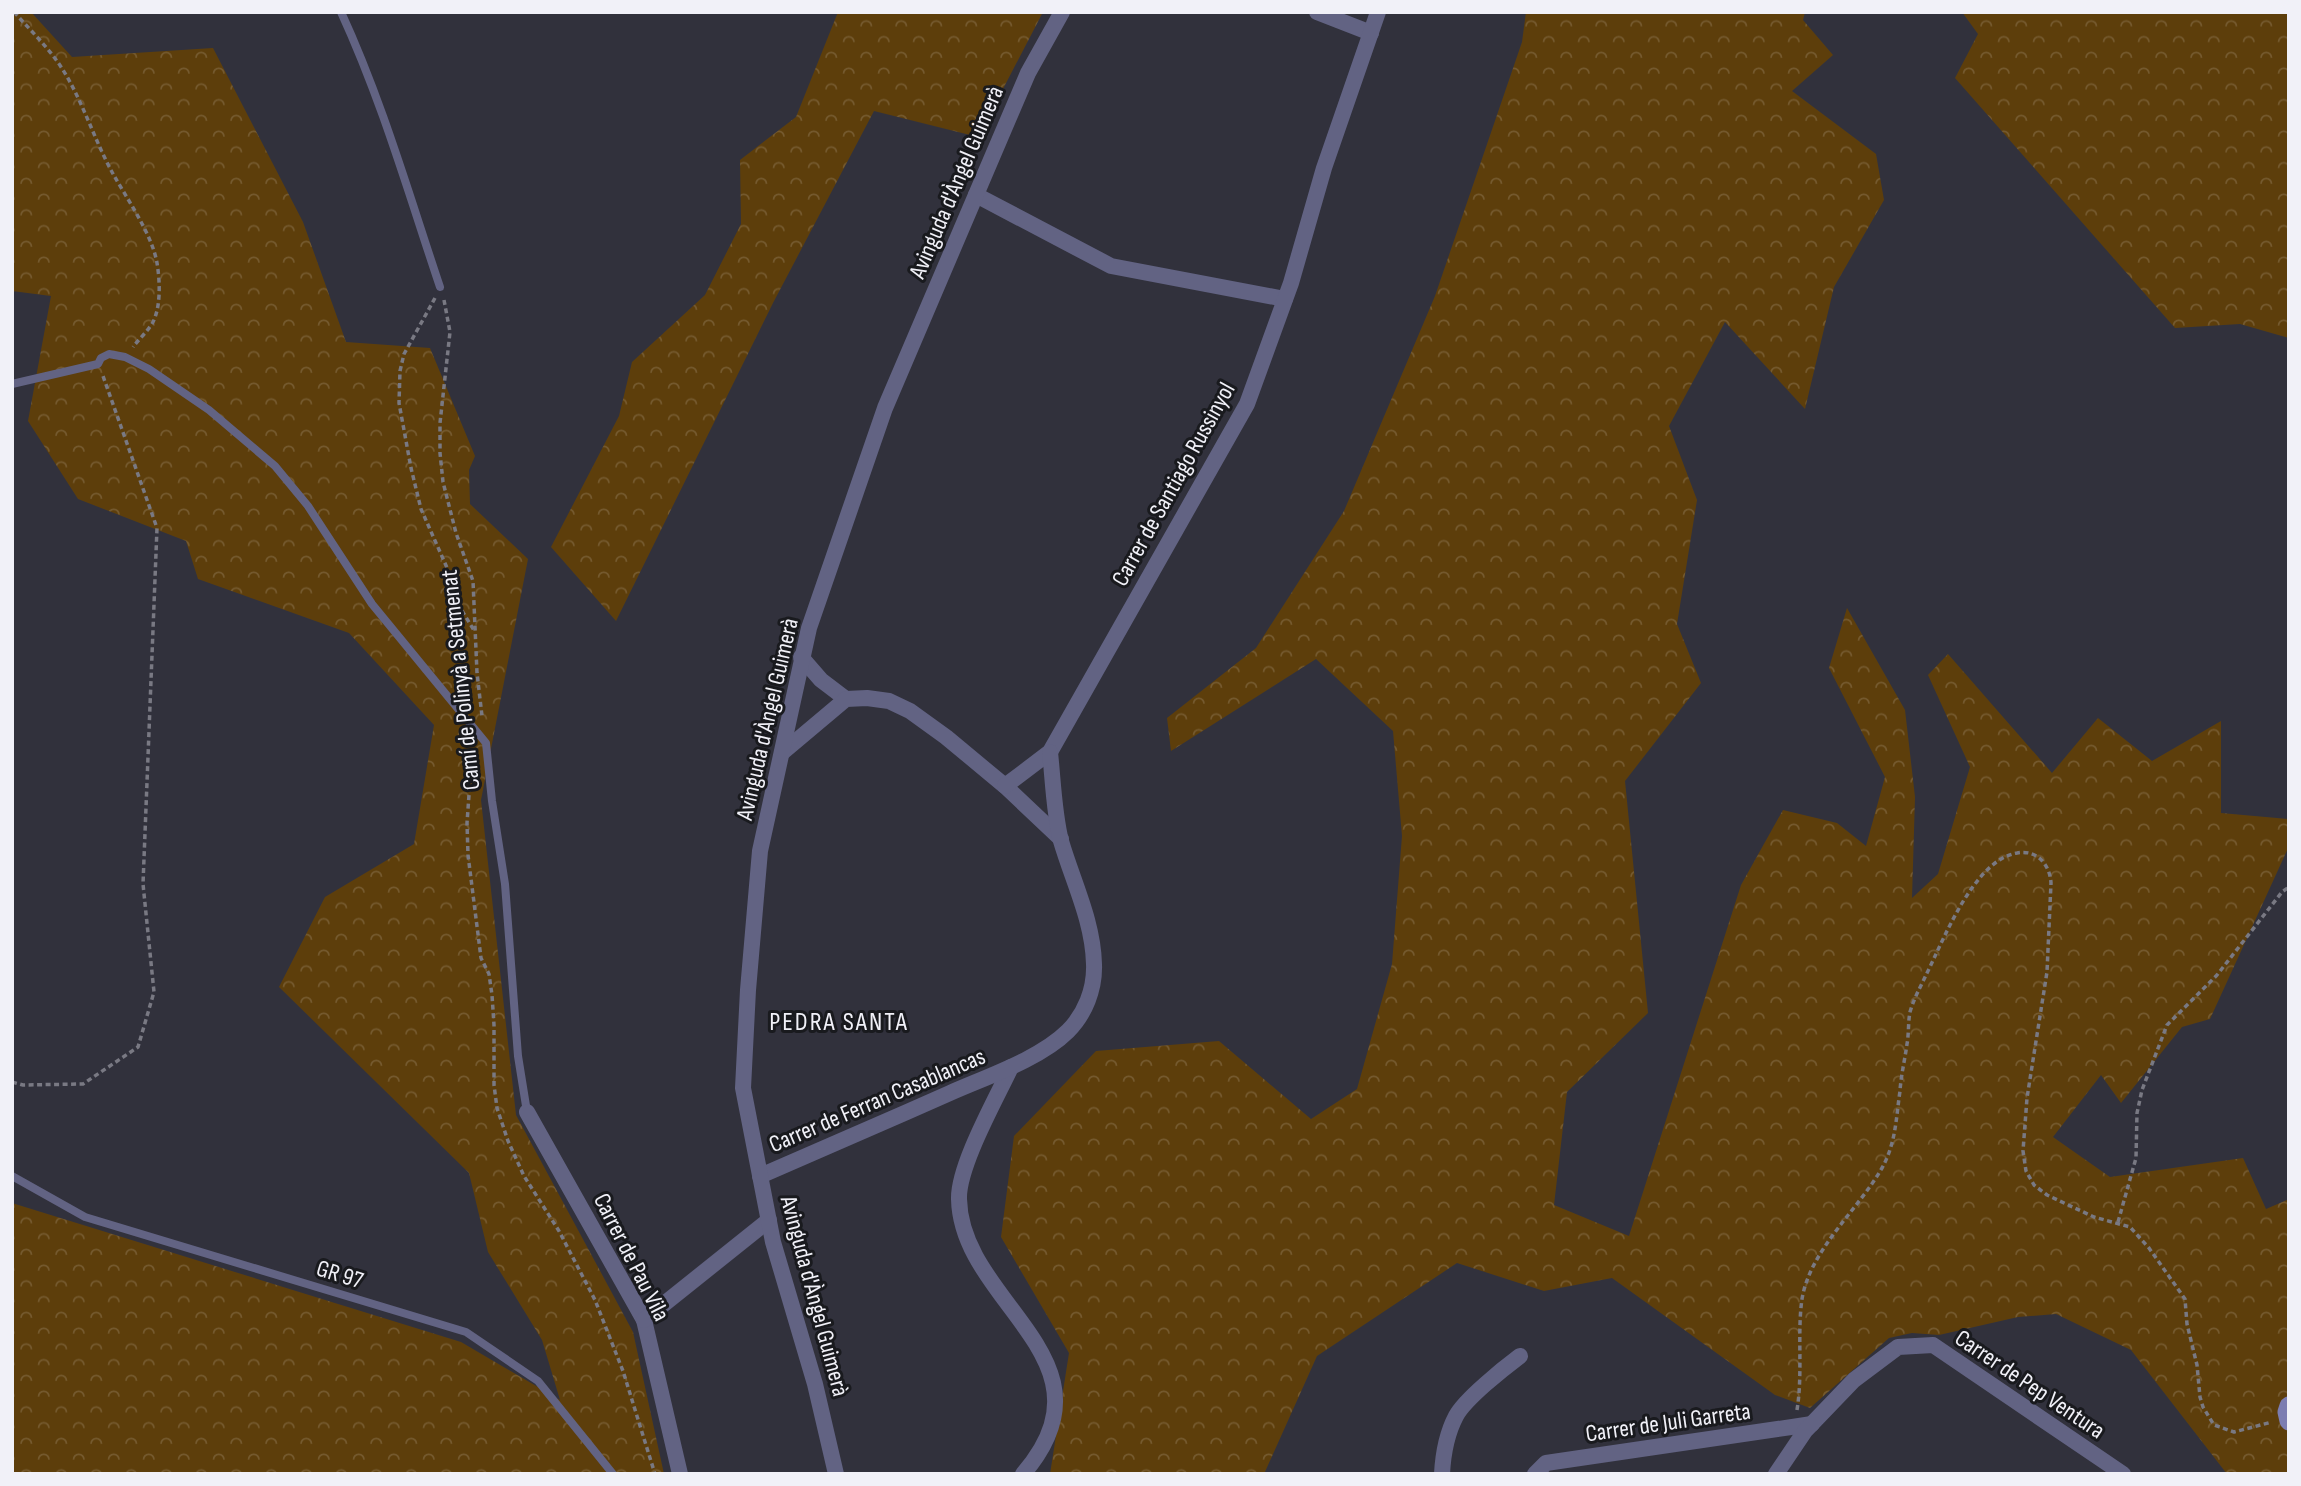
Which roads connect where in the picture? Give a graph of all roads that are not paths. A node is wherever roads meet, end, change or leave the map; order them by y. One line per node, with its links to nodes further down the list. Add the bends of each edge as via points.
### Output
1 (341, 12): 7 (lane, via 384,117)
2 (1062, 12): 6 (street, Avinguda d'Àngel Guimerà, via 1028,73)
3 (1317, 12): 5 (street)
4 (1378, 12): 5 (street, Carrer de Santiago Russinyol)
5 (1371, 33): 8 (street, Carrer de Santiago Russinyol)
6 (976, 195): 8 (street, via 1111,266); 10 (street, Avinguda d'Àngel Guimerà, via 884,408)
7 (440, 287)
8 (1285, 299): 13 (street, Carrer de Santiago Russinyol, via 1247,404)
9 (12, 384): 17 (lane, Camí de Polinyà a Setmenat, via 98,364 109,354 149,369 209,410 275,466 308,506 372,604 486,743)
10 (801, 657): 11 (street); 12 (street, Avinguda d'Àngel Guimerà)
11 (846, 699): 12 (street); 14 (street, via 878,699 910,711)
12 (783, 752): 19 (street, Avinguda d'Àngel Guimerà, via 760,851 746,1014 743,1088)
13 (1050, 752): 14 (street, Carrer de Santiago Russinyol); 15 (street)
14 (1005, 786): 15 (street)
15 (1060, 839): 16 (street, via 1086,914 1095,966 1093,987 1082,1013 1065,1034)
16 (1011, 1066): 19 (street, Carrer de Ferran Casablancas); 29 (street, via 962,1173 959,1199 963,1228 976,1257 1053,1375 1052,1419 1034,1461)
17 (527, 1112): 21 (street, Carrer de Pau Vila)
18 (12, 1176): 26 (lane, GR 97, via 85,1217 466,1332 538,1381)
19 (760, 1176): 20 (street, Avinguda d'Àngel Guimerà)
20 (769, 1220): 21 (street); 28 (street, Avinguda d'Àngel Guimerà)
21 (644, 1320): 27 (street, Carrer de Pau Vila)
22 (1520, 1356): 30 (street, via 1497,1372 1457,1414)
23 (2289, 1406): 24 (main road)
24 (2288, 1419)
25 (1812, 1424): 31 (street, Carrer de Juli Garreta, via 1546,1463); 32 (street, Carrer de Pep Ventura); 33 (street, Carrer de Pep Ventura, via 1854,1380 1898,1347 1933,1345)
26 (613, 1474)
27 (680, 1474)
28 (836, 1474)
29 (1023, 1474)
30 (1441, 1474)
31 (1535, 1474)
32 (1776, 1474)
33 (2123, 1474)

